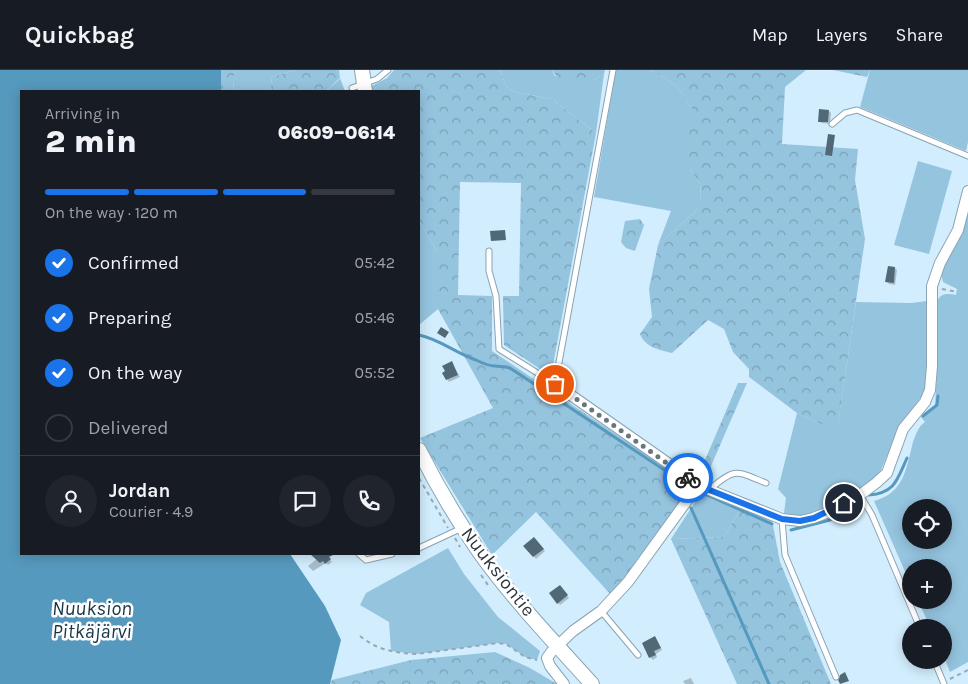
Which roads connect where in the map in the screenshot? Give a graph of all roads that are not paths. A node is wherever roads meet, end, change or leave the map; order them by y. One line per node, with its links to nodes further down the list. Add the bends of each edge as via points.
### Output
1 (388, 70): 3 (lane, via 377,79)
2 (613, 70): 8 (lane)
3 (361, 83)
4 (832, 124): 5 (lane, via 845,113 857,110)
5 (968, 156)
6 (968, 191): 12 (street, via 958,230 932,286 930,390 925,402 903,429 887,473)
7 (490, 251): 8 (lane, via 489,272 496,296 499,349)
8 (555, 384): 11 (street)
9 (420, 457): 14 (street, Nuuksiontie)
10 (766, 483): 11 (lane, via 740,473 727,475)
11 (706, 488): 13 (street); 18 (street, via 691,495 628,582)
12 (860, 495): 13 (street, via 814,518 800,521); 19 (lane, via 872,515)
13 (782, 519): 23 (lane, via 785,555)
14 (463, 528): 15 (lane); 20 (street, Nuuksiontie, via 499,578)
15 (420, 548)
16 (361, 555): 17 (lane, via 366,560)
17 (388, 555)
18 (601, 611): 20 (street); 21 (lane)
19 (916, 619)
20 (558, 645): 25 (street, via 547,658); 26 (street, Nuuksiontie)
21 (638, 655)
22 (938, 669): 24 (lane)
23 (836, 677)
24 (944, 683)
25 (564, 684)
26 (592, 684)

